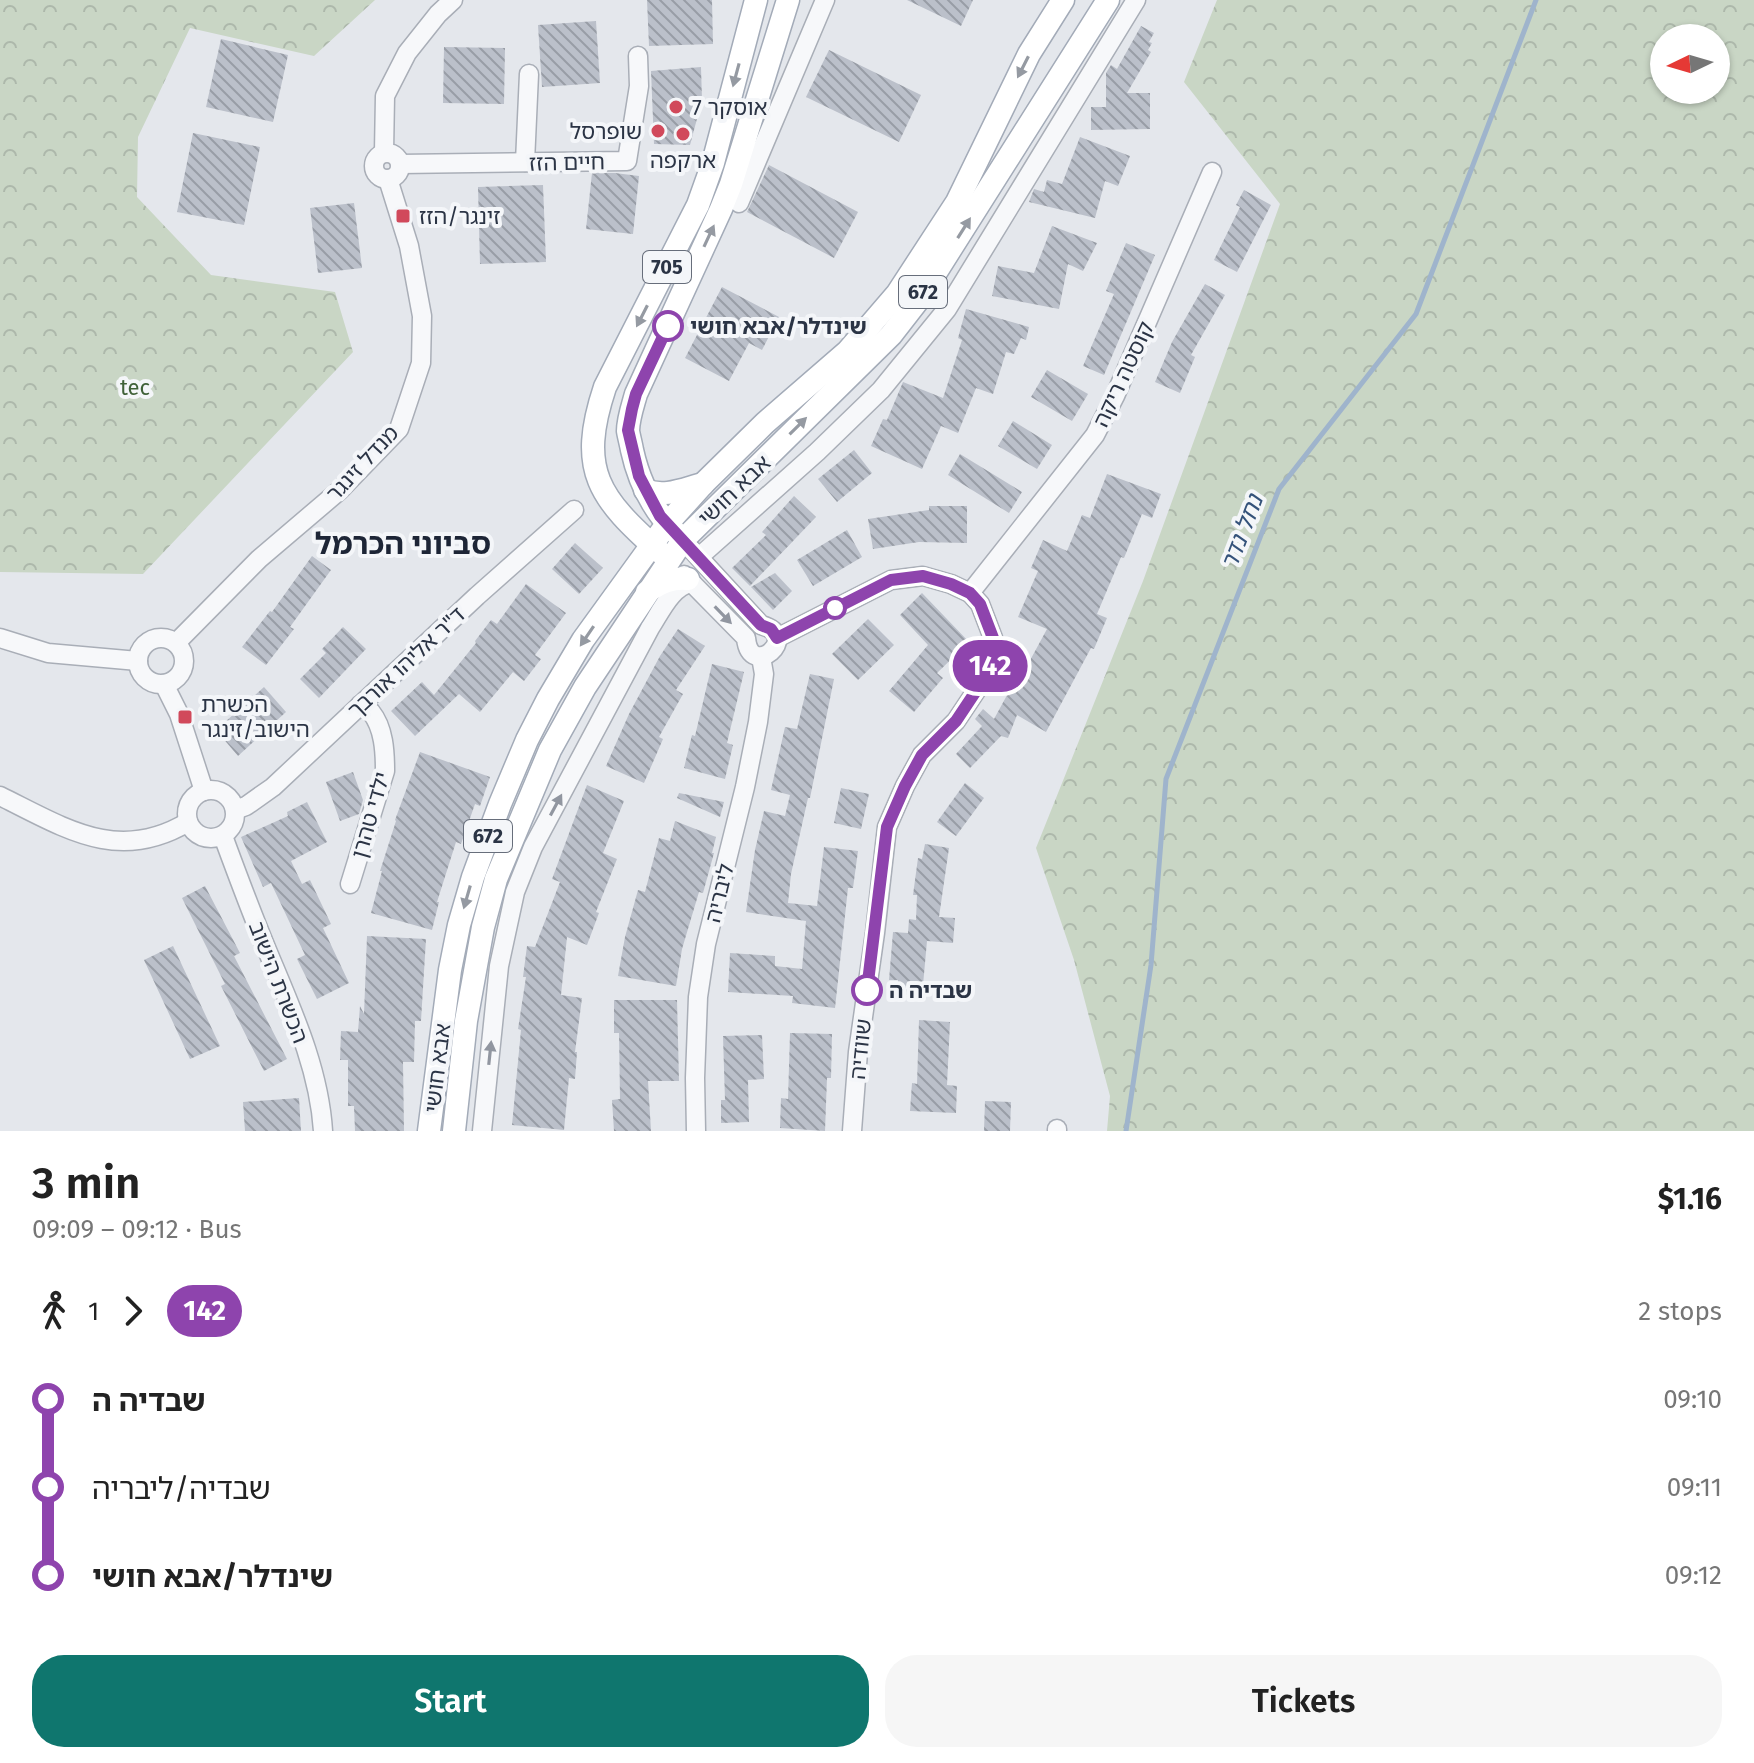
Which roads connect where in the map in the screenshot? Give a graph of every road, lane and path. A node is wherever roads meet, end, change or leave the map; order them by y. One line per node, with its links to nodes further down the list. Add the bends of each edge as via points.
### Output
1 (453, 0): 10 (street, via 407,53 385,96)
2 (756, 0): 19 (main road, 705, one-way to 19, via 698,205 598,408 594,466 599,483)
3 (788, 0): 17 (main road, 705, one-way to 3, via 628,430 636,394 731,184)
4 (825, 0): 15 (street)
5 (1063, 0): 16 (main road, אבא חושי / 672, one-way to 16, via 1029,54 957,202 897,294 848,351)
6 (1108, 0): 20 (main road, אבא חושי / 672, one-way to 6, via 891,335)
7 (1136, 0): 22 (street, אבא חושי, via 947,309 881,390)
8 (638, 56): 11 (street, חיים הזז, via 639,86 627,161)
9 (529, 74): 11 (street)
10 (384, 152): 12 (street); 14 (street, via 373,165 376,174)
11 (525, 162): 12 (street, חיים הזז)
12 (400, 164): 14 (street, via 399,173)
13 (1212, 172): 27 (street, קוסטה ריקה, via 1095,435)
14 (388, 179): 32 (street, מנדל זינגר, via 409,246 422,316 421,363 399,429)
15 (739, 203)
16 (704, 483): 17 (main road, via 669,493); 20 (main road, אבא חושי / 672)
17 (645, 490): 20 (main road, 705)
18 (574, 510): 36 (street, ד"ר אליהו אורבך)
19 (627, 523): 21 (main road); 24 (main road, 705, via 635,557)
20 (675, 532): 21 (main road, אבא חושי / 672); 22 (street); 23 (main road, אבא חושי / 672)
21 (651, 544): 23 (main road); 24 (main road, אבא חושי / 672)
22 (699, 557): 28 (street)
23 (668, 559): 25 (street); 26 (main road, אבא חושי / 672)
24 (631, 572): 44 (main road, אבא חושי / 672, one-way to 44, via 548,699 473,877 450,970)
25 (690, 581): 26 (main road, via 665,581); 30 (street, one-way to 30); 46 (street, one-way to 25, via 499,966 515,892 533,847 650,628 673,594)
26 (646, 593): 45 (main road, אבא חושי / 672, via 550,750 496,879 472,984)
27 (970, 593): 31 (street, via 923,576 891,580); 48 (street, שוודיה, via 993,638 992,659 956,721 922,755 887,827)
28 (761, 625): 30 (street); 31 (street)
29 (0, 638): 34 (street, via 48,653)
30 (746, 638): 33 (street, via 751,653)
31 (777, 638): 33 (street, via 773,651)
32 (176, 643): 34 (street, via 155,639 143,647); 35 (street, via 184,664 177,678)
33 (761, 657): 47 (street, ליבריה, via 758,722 698,997)
34 (138, 661): 35 (street, via 143,675)
35 (164, 684): 37 (street)
36 (360, 705): 39 (street, ד"ר אליהו אורבך, via 273,787); 42 (street, ילדי טהרן, via 371,712 381,733 385,771)
37 (204, 791): 39 (street, via 228,796); 40 (street, via 190,804)
38 (0, 796): 40 (street, via 98,839 150,840)
39 (235, 810): 41 (street, via 231,829)
40 (188, 822): 41 (street, via 201,836)
41 (223, 836): 43 (street, הכשרת הישוב, via 298,1024 316,1080)
42 (350, 884)
43 (323, 1131)
44 (429, 1131)
45 (454, 1131)
46 (482, 1131)
47 (696, 1131)
48 (852, 1131)

